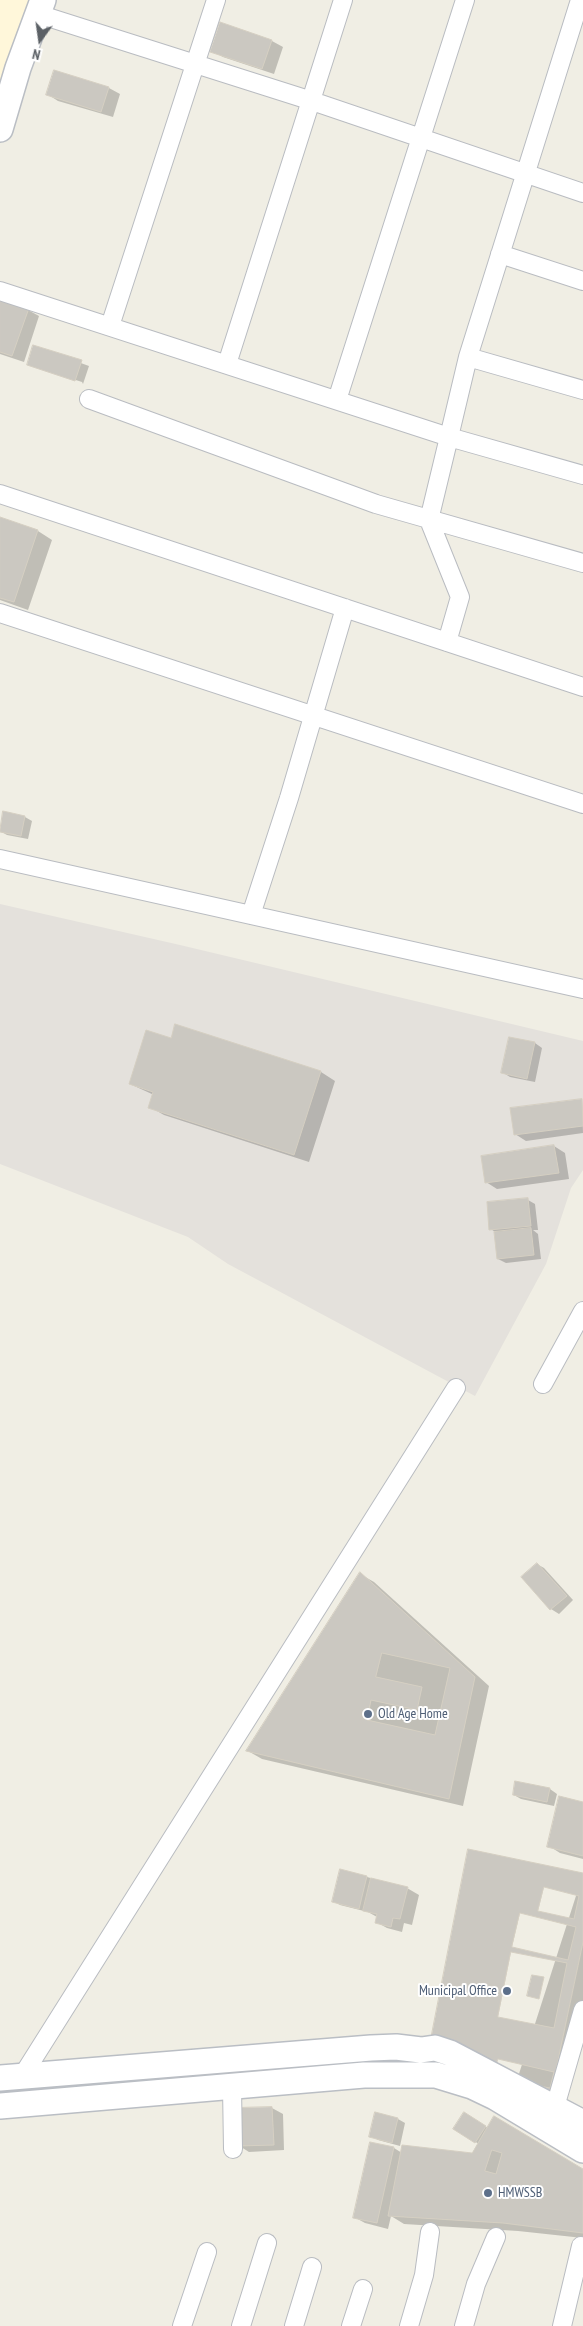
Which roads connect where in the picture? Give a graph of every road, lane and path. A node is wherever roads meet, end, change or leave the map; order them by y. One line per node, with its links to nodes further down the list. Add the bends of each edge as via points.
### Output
1 (216, 0): 6 (street)
2 (343, 0): 7 (street)
3 (464, 0): 9 (street)
4 (580, 0): 10 (street)
5 (40, 7): 6 (street); 8 (street)
6 (196, 64): 7 (street); 15 (street)
7 (312, 101): 9 (street); 17 (street)
8 (0, 129)
9 (421, 137): 10 (street); 20 (street)
10 (526, 173): 11 (street); 12 (street)
11 (583, 193)
12 (500, 254): 13 (street); 16 (street)
13 (583, 280)
14 (0, 292): 15 (street)
15 (110, 326): 17 (street)
16 (468, 356): 18 (street); 21 (street)
17 (227, 364): 20 (street)
18 (583, 390)
19 (88, 399): 24 (street, via 376,504)
20 (338, 400): 21 (street)
21 (449, 437): 22 (street); 24 (street)
22 (583, 475)
23 (0, 494): 26 (street)
24 (429, 520): 25 (street); 28 (street, via 460,597)
25 (583, 563)
26 (345, 608): 28 (street); 30 (street)
27 (0, 613): 30 (street)
28 (447, 642): 29 (street)
29 (583, 687)
30 (314, 716): 31 (street); 33 (street)
31 (583, 804)
32 (0, 859): 33 (street)
33 (252, 915): 34 (street)
34 (583, 989)
35 (583, 1310): 36 (street)
36 (543, 1384)
37 (456, 1388): 41 (street)
38 (583, 2010): 44 (street)
39 (421, 2050): 40 (street); 41 (street, via 371,2048); 44 (street, via 435,2048 450,2053)
40 (416, 2076): 42 (street, via 364,2075); 47 (street, via 436,2075 472,2086)
41 (11, 2078)
42 (232, 2087): 43 (street); 46 (street)
43 (0, 2106)
44 (554, 2107): 45 (street)
45 (583, 2123)
46 (233, 2149)
47 (583, 2150)
48 (430, 2232): 59 (street, via 424,2275)
49 (496, 2237): 60 (street, via 476,2284)
50 (267, 2243): 56 (street)
51 (581, 2246): 61 (street)
52 (207, 2252): 55 (street)
53 (312, 2267): 57 (street)
54 (363, 2288): 58 (street)
55 (182, 2326)
56 (241, 2326)
57 (294, 2326)
58 (351, 2326)
59 (410, 2326)
60 (464, 2326)
61 (562, 2326)

